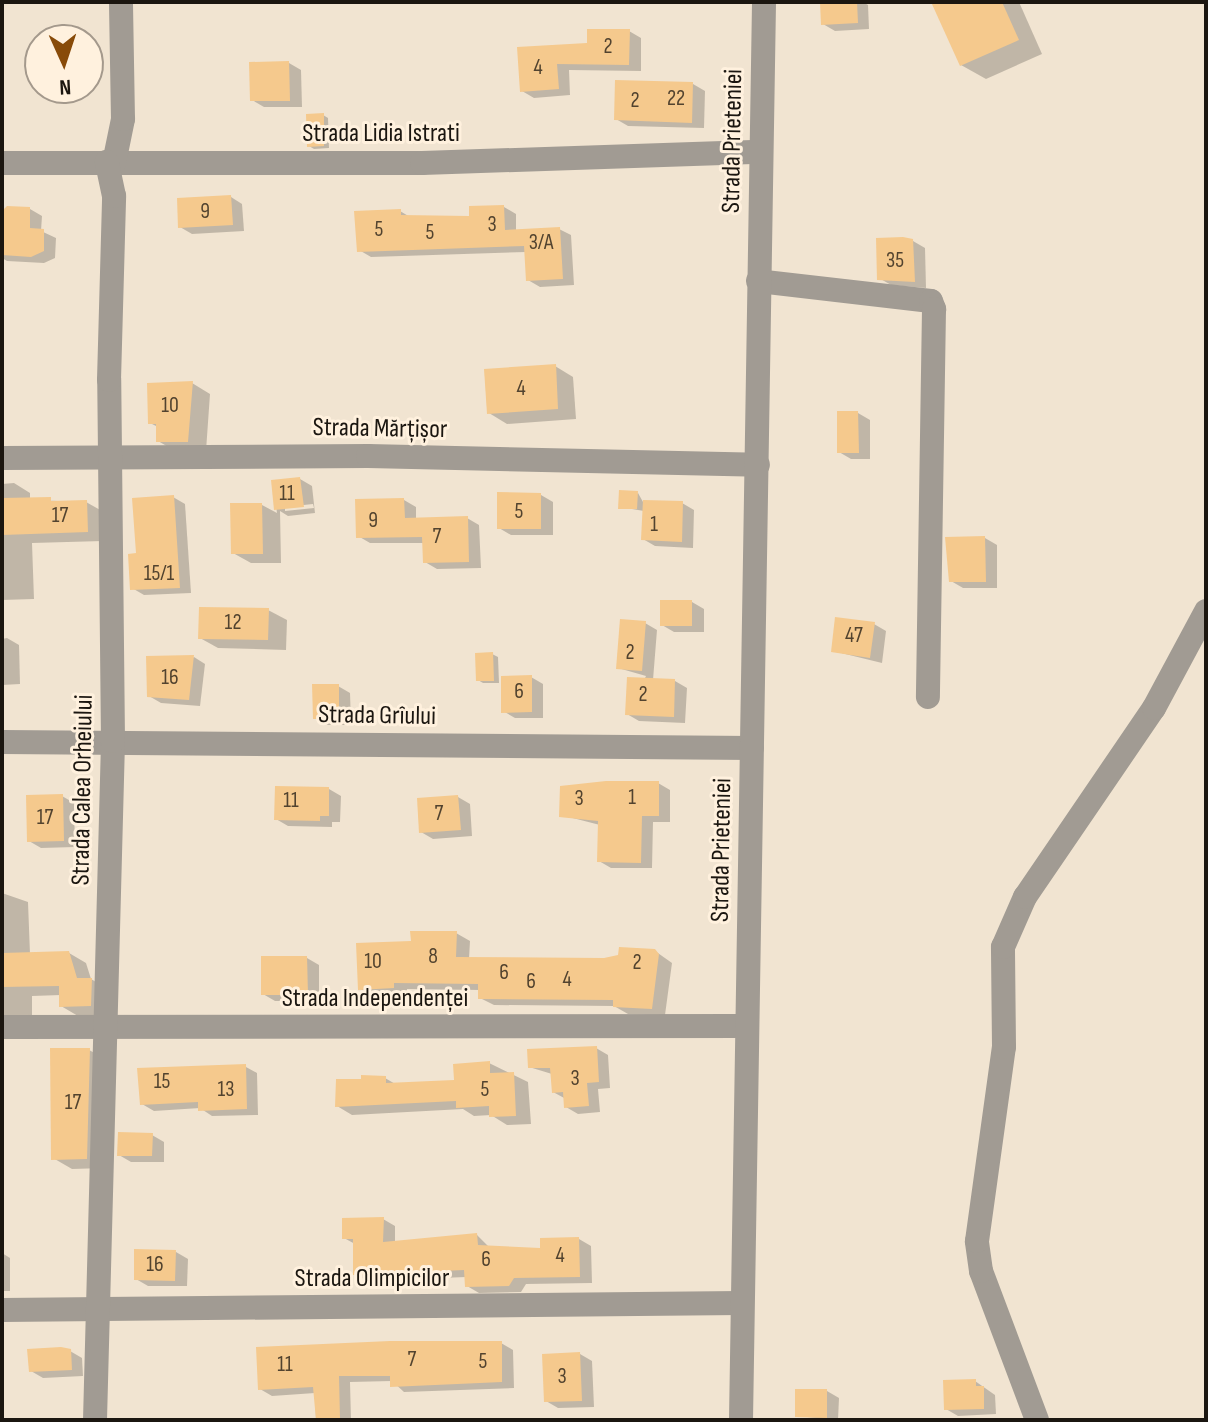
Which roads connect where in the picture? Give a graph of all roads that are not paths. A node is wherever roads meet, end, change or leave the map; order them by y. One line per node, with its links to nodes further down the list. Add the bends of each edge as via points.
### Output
1 (121, 2): 5 (street, Strada Calea Orheiului, via 123,119)
2 (764, 2): 3 (street, Strada Prieteniei)
3 (760, 152): 5 (street, Strada Lidia Istrati, via 422,163); 6 (street, Strada Prieteniei)
4 (2, 163): 5 (street, Strada Lidia Istrati)
5 (111, 163): 7 (street, Strada Calea Orheiului)
6 (758, 281): 9 (street, Strada Prieteniei); 11 (street, via 931,301)
7 (111, 456): 8 (street, Strada Mărțișor); 9 (street, Strada Mărțișor); 12 (street, Strada Calea Orheiului)
8 (2, 458)
9 (758, 465): 14 (street, Strada Prieteniei)
10 (1206, 611): 23 (street, via 1154,708 1025,897 1003,947 1004,1047 977,1241 981,1271)
11 (928, 697)
12 (113, 741): 13 (street, Strada Grîului); 14 (street, Strada Grîului); 17 (street, Strada Calea Orheiului)
13 (2, 742)
14 (752, 748): 15 (street, Strada Prieteniei)
15 (747, 1026): 17 (street, Strada Independenței); 18 (street, Strada Prieteniei)
16 (2, 1027): 17 (street, Strada Independenței)
17 (107, 1028): 19 (street, Strada Calea Orheiului)
18 (741, 1303): 19 (street, Strada Olimpicilor); 22 (street, Strada Prieteniei)
19 (99, 1307): 20 (street, Strada Olimpicilor); 21 (street, Strada Calea Orheiului)
20 (2, 1310)
21 (95, 1420)
22 (741, 1420)
23 (1037, 1420)

